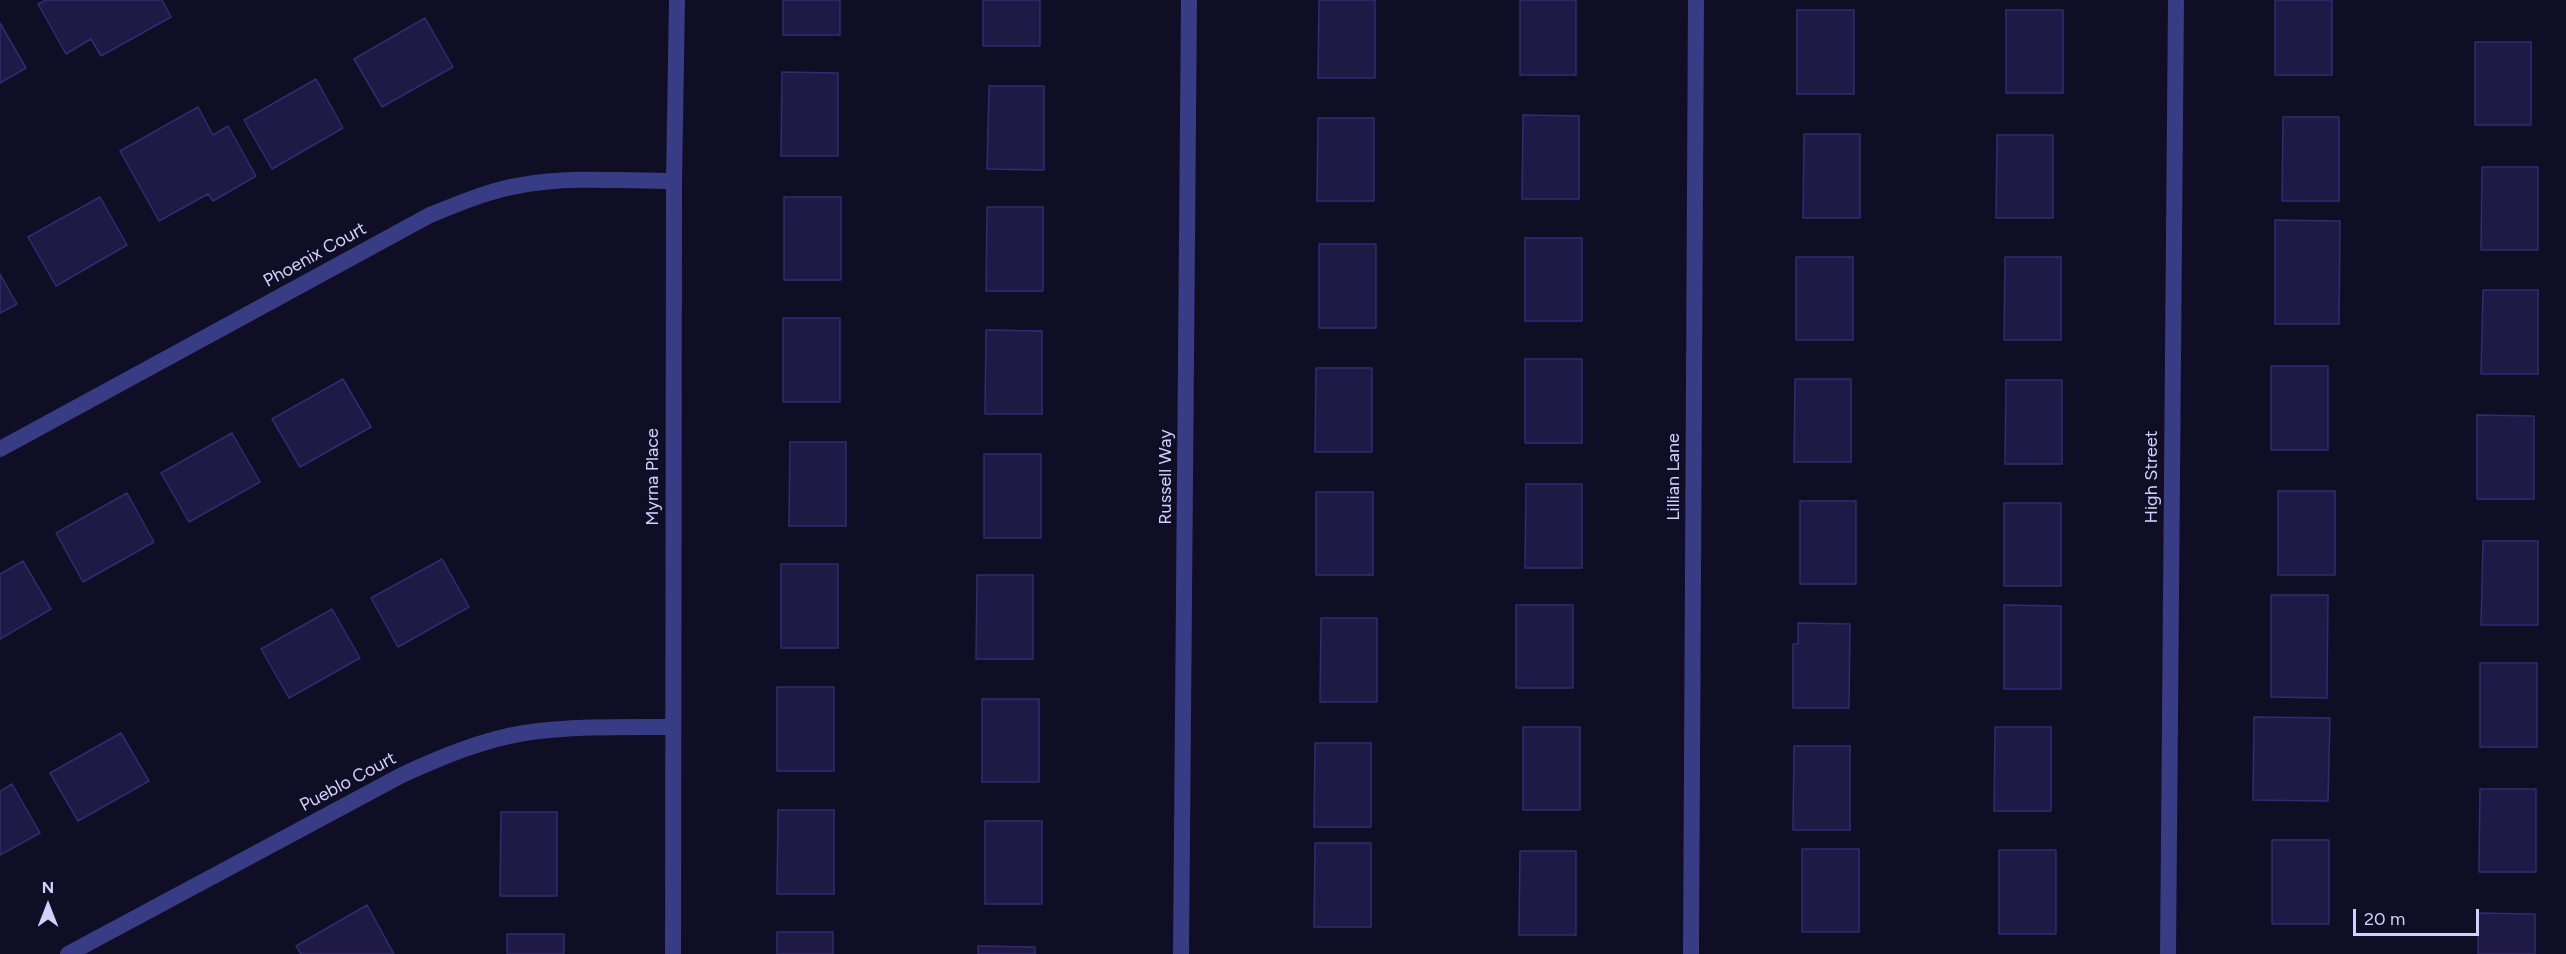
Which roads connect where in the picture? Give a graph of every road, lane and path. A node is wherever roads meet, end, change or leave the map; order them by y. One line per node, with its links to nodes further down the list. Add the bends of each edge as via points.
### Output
1 (677, 0): 5 (street, Myrna Place)
2 (1189, 0): 10 (street, Russell Way)
3 (1696, 0): 11 (street, Lillian Lane)
4 (2176, 0): 12 (street, High Street)
5 (674, 181): 6 (street, Phoenix Court, via 554,181 522,185 430,215); 7 (street, Myrna Place)
6 (0, 449)
7 (672, 727): 8 (street, Pueblo Court, via 591,727 523,734 449,754 402,775); 9 (street, Myrna Place)
8 (68, 954)
9 (673, 954)
10 (1181, 954)
11 (1691, 954)
12 (2168, 954)

